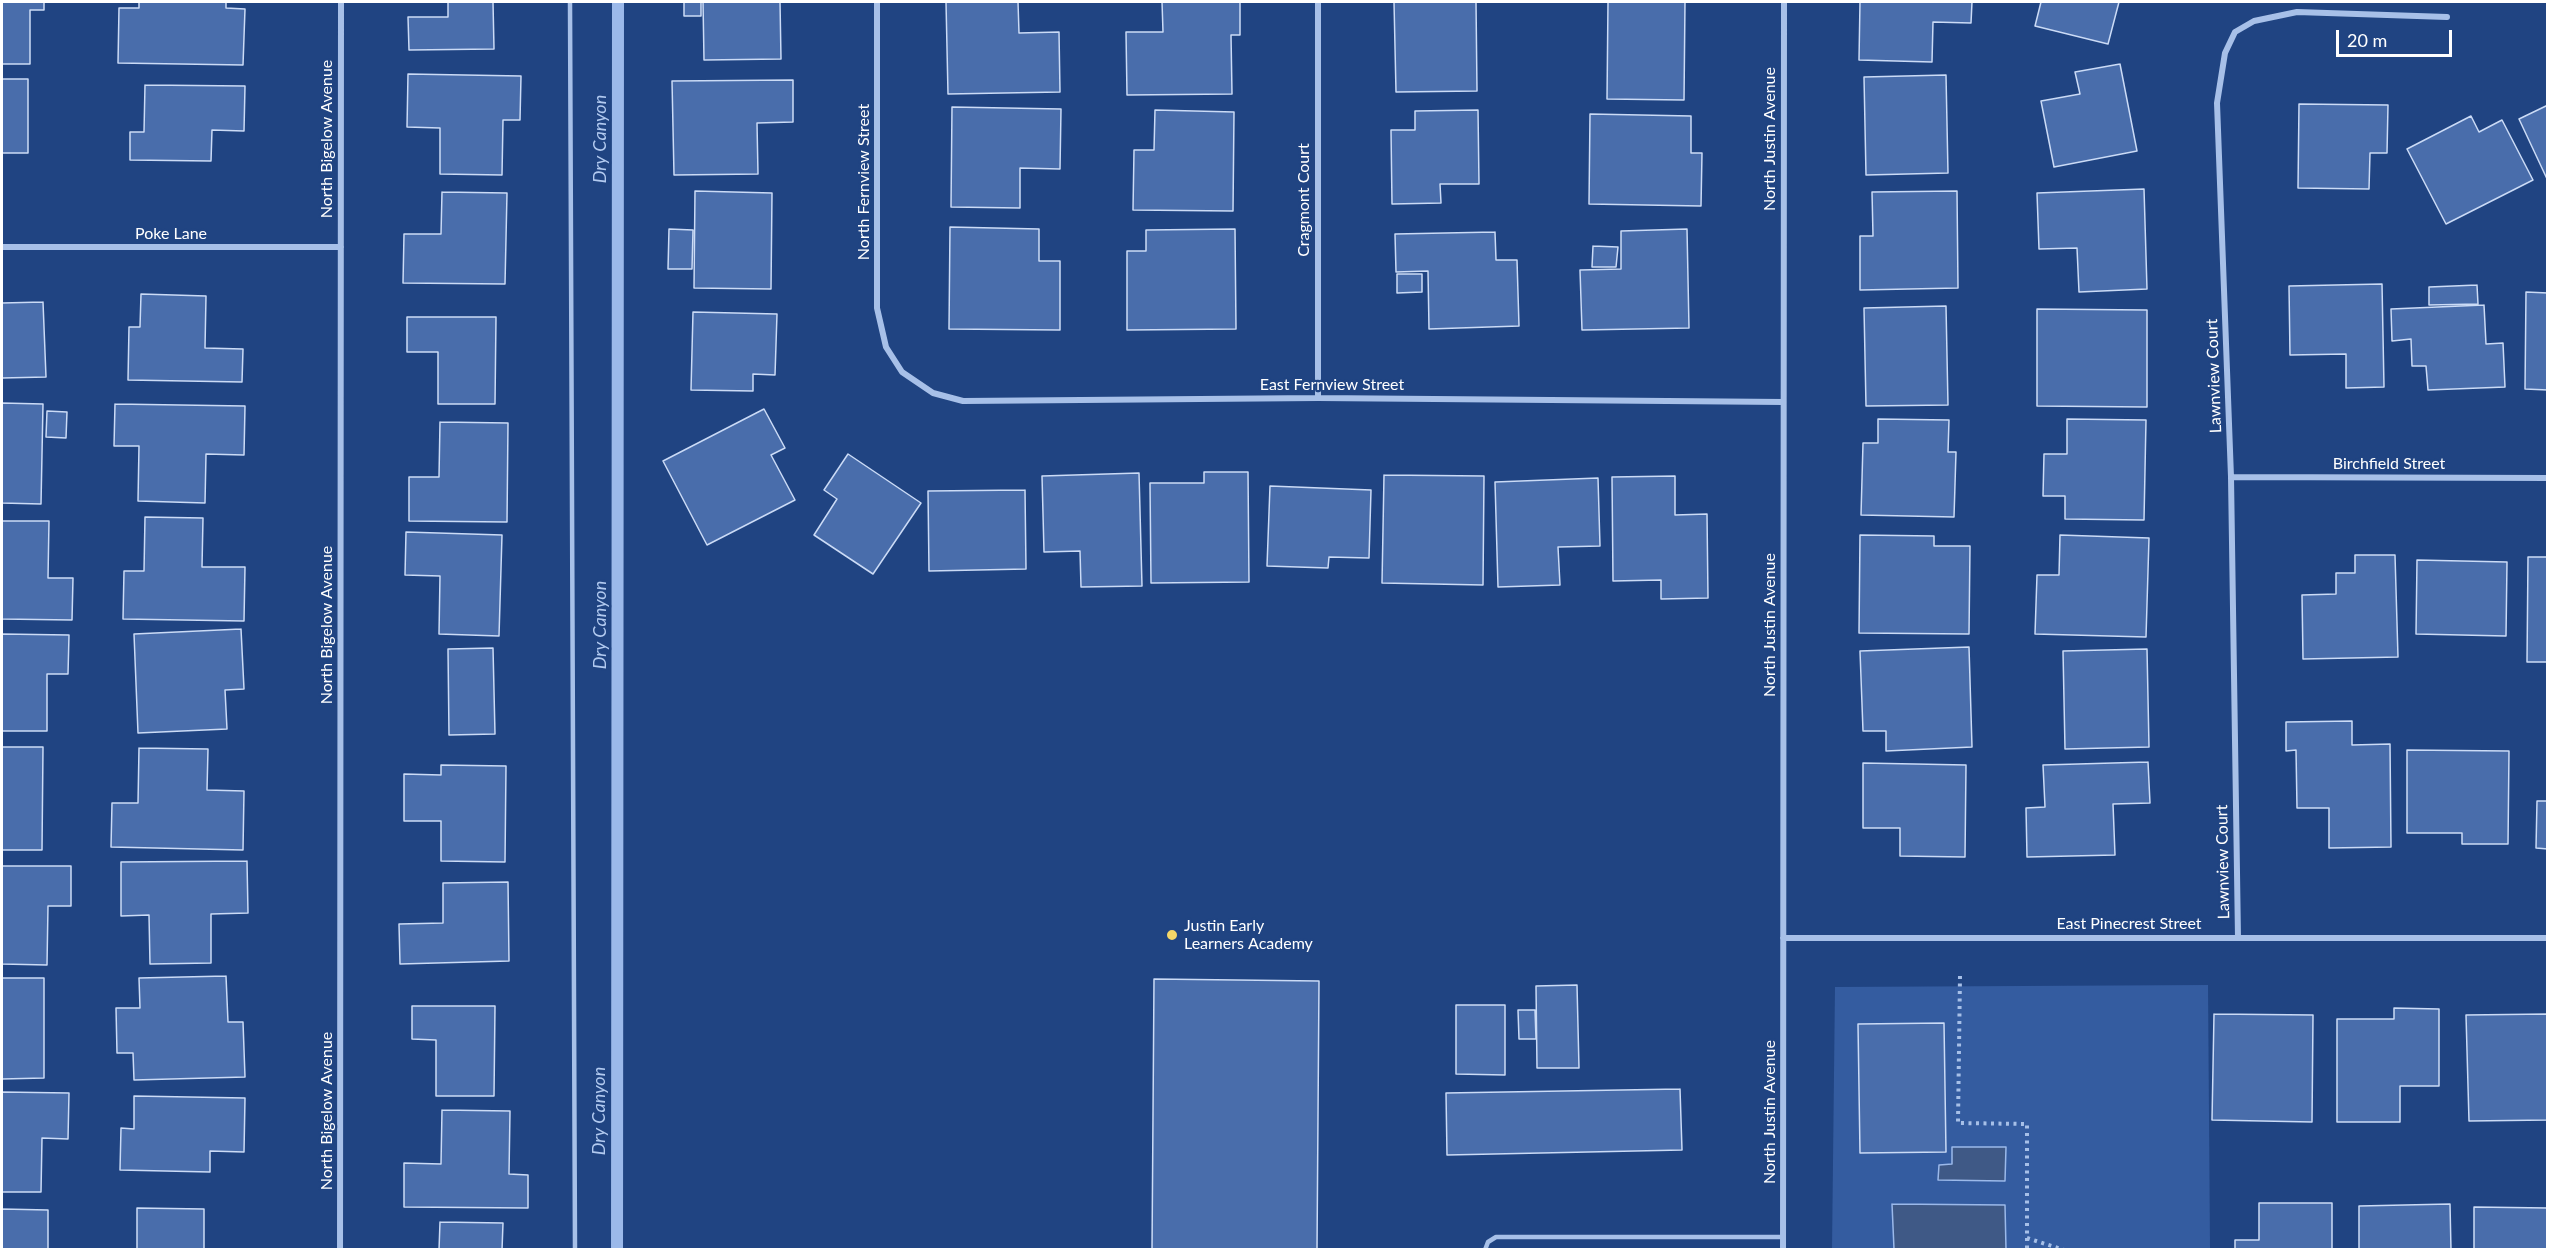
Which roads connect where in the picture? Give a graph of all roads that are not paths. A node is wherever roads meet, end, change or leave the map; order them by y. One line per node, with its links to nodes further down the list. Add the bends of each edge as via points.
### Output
1 (341, 2): 8 (street, North Bigelow Avenue)
2 (570, 2): 19 (lane)
3 (877, 2): 9 (street, North Fernview Street, via 877,308 886,347)
4 (1318, 2): 10 (street, Cragmont Court)
5 (1784, 2): 11 (street, North Justin Avenue)
6 (2447, 17): 12 (street, Lawnview Court, via 2297,12 2254,21 2235,32 2225,52 2217,103)
7 (2, 247): 8 (street, Poke Lane)
8 (341, 247): 18 (street, North Bigelow Avenue)
9 (894, 360): 10 (street, East Fernview Street, via 903,372 933,393 963,401)
10 (1318, 398): 11 (street, East Fernview Street)
11 (1784, 402): 14 (street, North Justin Avenue)
12 (2231, 477): 13 (street, Birchfield Street); 15 (street, Lawnview Court)
13 (2547, 478)
14 (1783, 938): 15 (street, East Pinecrest Street); 17 (street, North Justin Avenue)
15 (2238, 938): 16 (street, East Pinecrest Street)
16 (2547, 938)
17 (1784, 1237): 20 (lane, via 1496,1237); 21 (street, North Justin Avenue)
18 (340, 1250)
19 (575, 1250)
20 (1485, 1250)
21 (1784, 1250)

